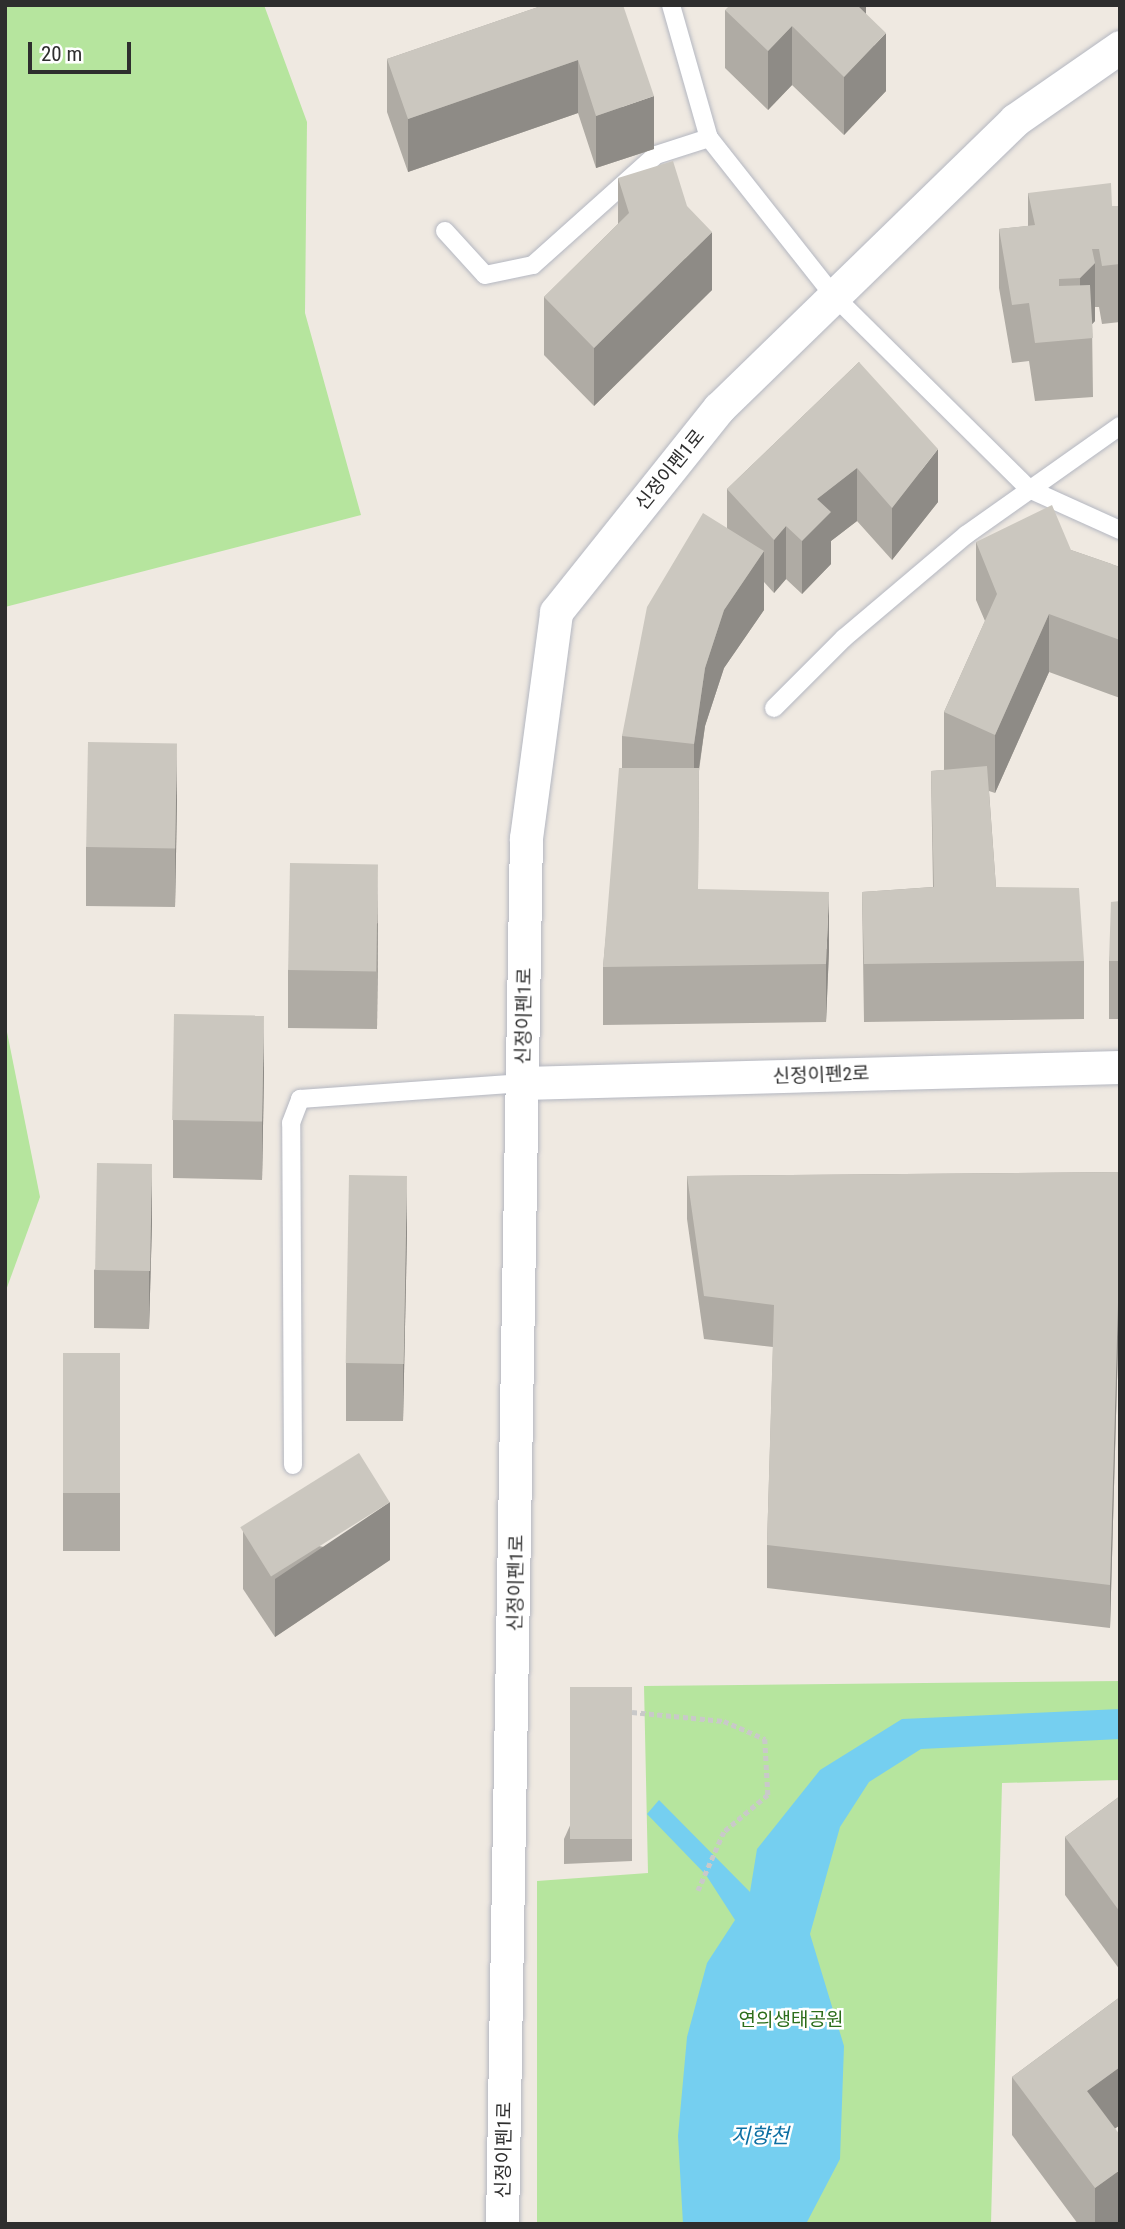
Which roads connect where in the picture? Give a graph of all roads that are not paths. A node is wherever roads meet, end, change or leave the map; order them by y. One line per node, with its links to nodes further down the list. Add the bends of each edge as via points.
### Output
1 (671, 5): 3 (lane)
2 (1120, 47): 5 (street, 신정이펜1로, via 1015,120)
3 (709, 138): 4 (lane, via 656,156 521,269 485,275); 5 (lane)
4 (445, 232)
5 (833, 295): 7 (lane); 11 (street, 신정이펜1로, via 719,408 556,612 526,838)
6 (1120, 426): 7 (lane)
7 (1029, 489): 8 (lane); 9 (lane, via 844,638)
8 (1120, 530)
9 (775, 708)
10 (1120, 1067): 11 (street, 신정이펜2로)
11 (523, 1083): 12 (lane, via 300,1100 291,1123); 13 (street, 신정이펜1로)
12 (293, 1465)
13 (502, 2224)

